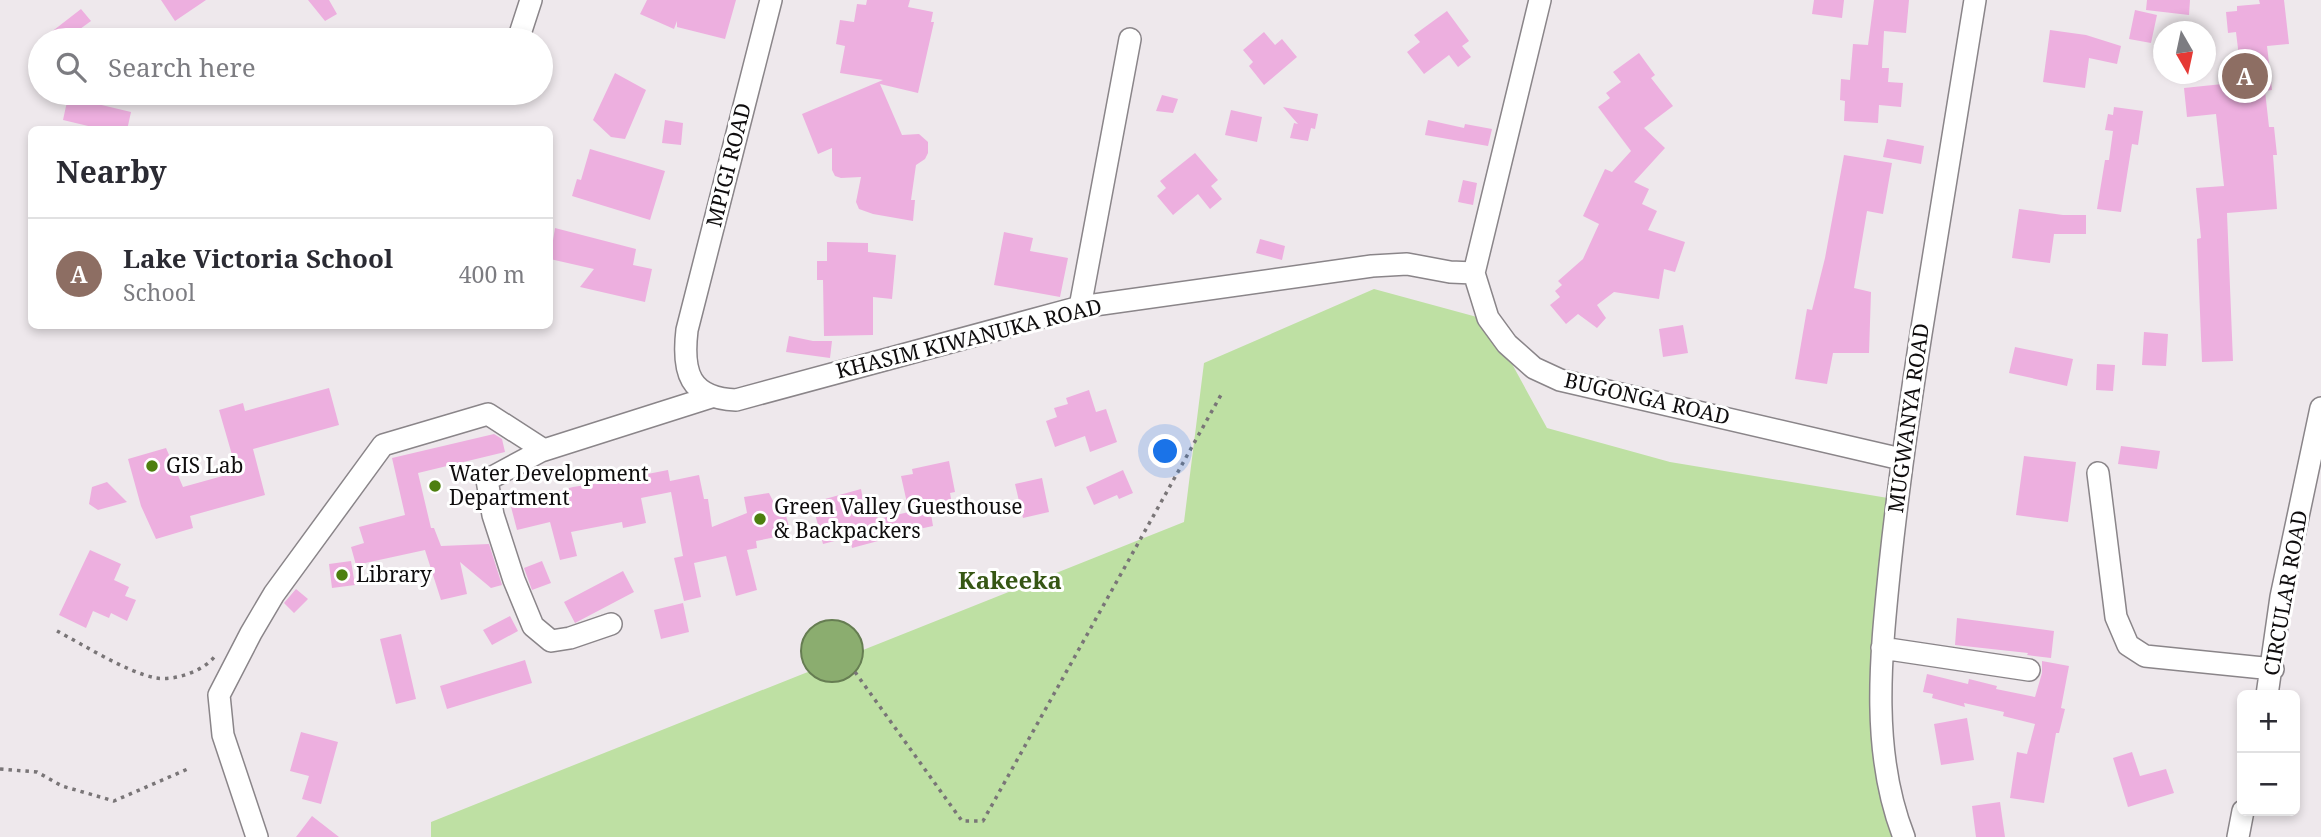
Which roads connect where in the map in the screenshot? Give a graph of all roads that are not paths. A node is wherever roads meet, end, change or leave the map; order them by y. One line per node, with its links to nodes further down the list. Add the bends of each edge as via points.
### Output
1 (531, 0): 5 (street)
2 (771, 0): 9 (street, MPIGI ROAD, via 687,330 684,356 689,376)
3 (1539, 0): 7 (street)
4 (1975, 0): 12 (street, MUGWANYA ROAD)
5 (522, 28)
6 (1130, 39): 8 (street)
7 (1474, 273): 8 (street, KHASIM KIWANUKA ROAD, via 1407,264 1372,266); 12 (street, BUGONGA ROAD, via 1488,318 1507,344 1534,368 1560,380)
8 (1080, 307): 9 (street, KHASIM KIWANUKA ROAD, via 736,400)
9 (711, 397): 11 (street, KHASIM KIWANUKA ROAD)
10 (2321, 408): 16 (street, CIRCULAR ROAD, via 2281,597)
11 (544, 450): 14 (street, KHASIM KIWANUKA ROAD, via 486,480 514,580 533,626 551,641); 20 (street, via 488,414 383,445 274,594 219,695 223,735)
12 (1901, 459): 15 (street, MUGWANYA ROAD)
13 (2098, 473): 16 (street, via 2116,617 2128,645 2145,656)
14 (611, 624)
15 (1882, 648): 17 (street); 21 (street, MUGWANYA ROAD, via 1887,777)
16 (2273, 669): 18 (street, CIRCULAR ROAD)
17 (2029, 670)
18 (2268, 690)
19 (2242, 816): 22 (street)
20 (257, 837)
21 (1904, 837)
22 (2238, 837)

